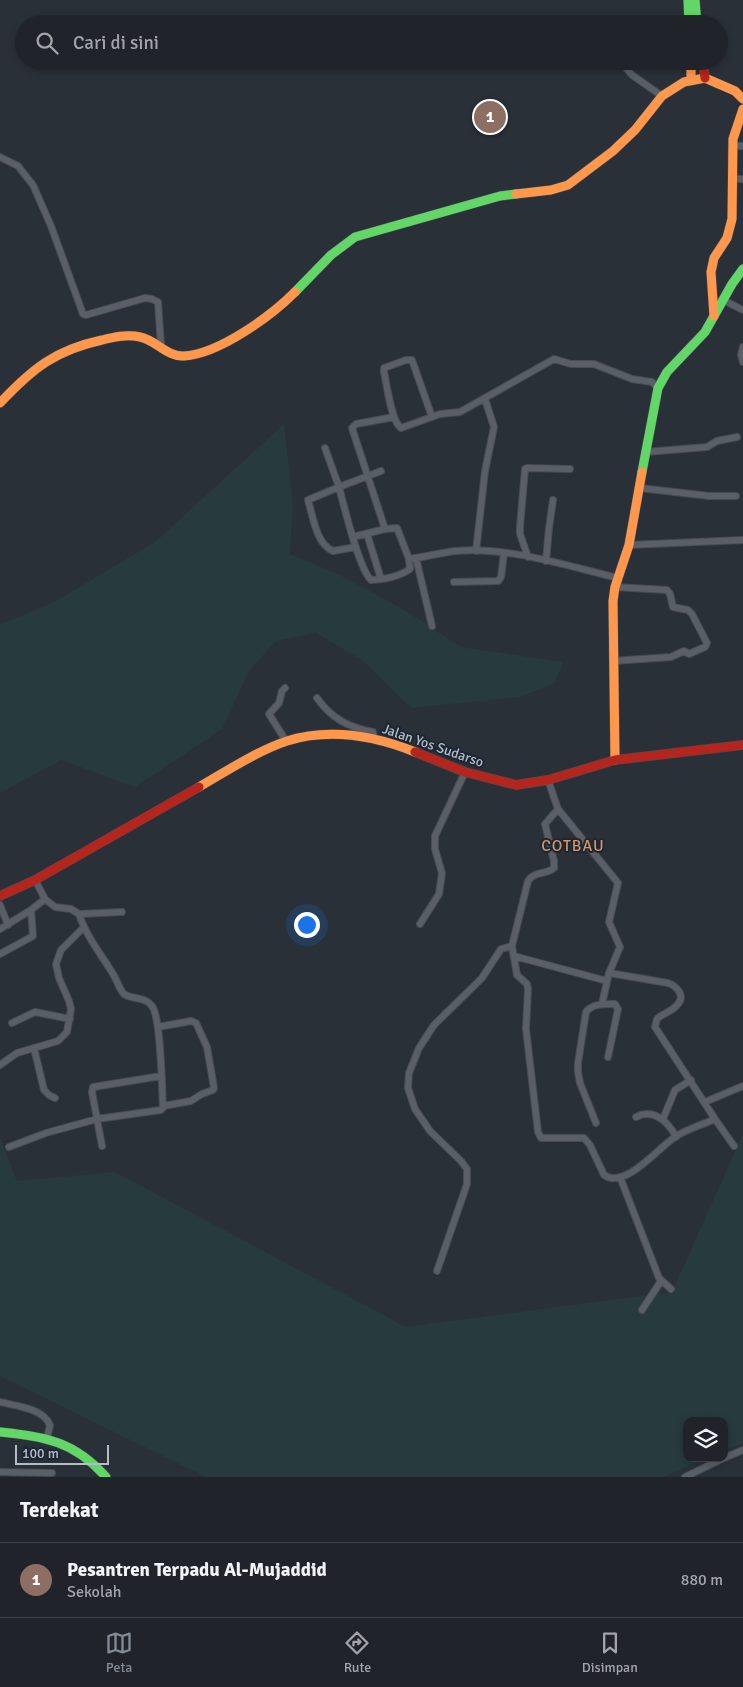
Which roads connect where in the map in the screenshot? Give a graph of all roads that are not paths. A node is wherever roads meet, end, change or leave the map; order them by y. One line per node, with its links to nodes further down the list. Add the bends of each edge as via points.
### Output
1 (688, 0): 3 (main road)
2 (696, 0): 4 (main road)
3 (689, 15)
4 (697, 15)
5 (628, 70): 10 (street)
6 (691, 70): 9 (main road)
7 (704, 70): 8 (main road)
8 (705, 78): 9 (main road); 11 (main road)
9 (692, 80): 10 (main road)
10 (662, 96): 24 (main road, via 613,151 568,185 500,196 355,237 338,248 280,307 242,334 197,354 174,355)
11 (743, 99)
12 (743, 111): 13 (main road)
13 (732, 146): 14 (street); 16 (main road)
14 (743, 146)
15 (0, 157): 24 (street, via 18,166 38,194 83,314 152,299 158,302)
16 (733, 179): 17 (street); 19 (main road, via 733,216 724,244 714,256)
17 (743, 179)
18 (743, 269): 20 (main road)
19 (712, 286): 20 (main road); 23 (main road)
20 (728, 290): 21 (main road)
21 (722, 300): 22 (street); 23 (main road)
22 (743, 310)
23 (714, 316): 27 (main road, via 704,334 666,373)
24 (161, 346): 29 (main road, via 134,336 77,345 45,362)
25 (743, 347): 26 (street, via 740,355)
26 (743, 362)
27 (658, 388): 28 (street, via 652,382 632,379 594,364 571,364 554,359); 34 (main road)
28 (484, 399): 31 (street, via 460,412); 48 (street, via 494,427 485,471)
29 (0, 403)
30 (394, 417): 31 (street, via 401,428); 31 (street, via 384,368 410,359); 37 (street, via 352,426)
31 (432, 417)
32 (737, 437): 34 (street, via 707,447)
33 (325, 448): 38 (street)
34 (646, 452): 39 (main road)
35 (570, 469): 50 (street, via 525,470 520,527)
36 (381, 471): 37 (street)
37 (367, 477): 38 (street); 42 (street)
38 (339, 487): 44 (street); 47 (street, via 308,500 323,544 333,551)
39 (640, 488): 40 (street); 46 (main road)
40 (736, 496)
41 (553, 500): 52 (street)
42 (385, 529): 43 (street); 51 (street, via 397,528)
43 (367, 534): 44 (street); 53 (street)
44 (354, 537): 47 (street)
45 (743, 540): 46 (street)
46 (629, 545): 55 (main road)
47 (356, 547): 53 (street, via 369,578)
48 (476, 551): 49 (street); 51 (street, via 456,551)
49 (504, 553): 50 (street); 54 (street, via 498,581)
50 (528, 557): 52 (street)
51 (413, 559): 53 (street, via 409,570); 56 (street)
52 (546, 561): 55 (street)
53 (381, 579)
54 (454, 582)
55 (617, 583): 57 (main road, via 613,601); 57 (street, via 667,590 672,607 692,614 707,643 689,654 684,651 670,657)
56 (432, 626)
57 (613, 661): 63 (main road)
58 (285, 688): 61 (street, via 269,714)
59 (317, 698): 60 (street, via 335,718 373,732)
60 (374, 739): 61 (main road, Jalan Yos Sudarso, via 329,734); 64 (main road, Jalan Yos Sudarso)
61 (286, 741): 67 (main road, Jalan Yos Sudarso, via 250,758)
62 (743, 745): 63 (main road, Jalan Yos Sudarso)
63 (615, 760): 65 (main road, Jalan Yos Sudarso)
64 (465, 772): 65 (main road, Jalan Yos Sudarso, via 516,786); 74 (street, via 435,836 442,873 439,894)
65 (548, 780): 66 (street)
66 (558, 809): 78 (street, via 545,824 554,868 550,872 533,875 528,881); 81 (street, via 618,883 609,922 620,947)
67 (35, 880): 68 (main road, Jalan Yos Sudarso); 69 (street)
68 (0, 896)
69 (45, 898): 71 (street); 73 (street, via 55,907 71,909)
70 (0, 905): 75 (street)
71 (31, 910): 75 (street); 79 (street, via 33,936)
72 (122, 912): 73 (street)
73 (79, 914): 76 (street)
74 (420, 924)
75 (8, 925): 77 (street)
76 (83, 928): 84 (street, via 61,950 56,964 69,1001); 86 (street, via 122,992 152,1006)
77 (0, 929)
78 (512, 946): 80 (street); 106 (street, via 501,950 482,978 434,1026 419,1048 409,1073 408,1088 415,1109 430,1131 467,1168 467,1184)
79 (0, 954)
80 (514, 956): 82 (street); 105 (street, via 517,975 528,989 526,1028 539,1136 584,1138 604,1175 613,1179)
81 (609, 973): 82 (street); 91 (street, via 668,983 678,989 680,998 677,1006 660,1016 654,1024)
82 (607, 981): 83 (street)
83 (602, 1004): 88 (street, via 615,1004 618,1009); 100 (street, via 588,1008 586,1012 578,1063 580,1083)
84 (70, 1019): 85 (street, via 35,1012); 87 (street, via 67,1032 58,1041)
85 (12, 1023)
86 (158, 1027): 90 (street); 95 (street, via 191,1021 196,1023 207,1047 214,1088 191,1101)
87 (34, 1048): 89 (street, via 17,1053); 93 (street, via 44,1090)
88 (608, 1057)
89 (0, 1065)
90 (161, 1076): 95 (street); 97 (street, via 93,1087)
91 (691, 1080): 94 (street); 98 (street, via 675,1090)
92 (743, 1086): 94 (street)
93 (55, 1098)
94 (705, 1102): 99 (street)
95 (163, 1106): 97 (street, via 161,1110)
96 (636, 1117): 98 (street, via 645,1114)
97 (97, 1119): 102 (street); 103 (street)
98 (663, 1119): 101 (street)
99 (715, 1119): 101 (street); 104 (street)
100 (596, 1124)
101 (676, 1136): 105 (street, via 635,1170)
102 (9, 1146)
103 (102, 1146)
104 (734, 1146)
105 (620, 1177): 107 (street)
106 (437, 1271)
107 (661, 1281): 108 (street); 109 (street)
108 (671, 1289)
109 (642, 1310)
110 (0, 1402): 112 (street, via 34,1411 46,1418 50,1425)
111 (0, 1432): 112 (main road)
112 (47, 1438): 118 (main road, via 75,1449)
113 (743, 1450): 114 (street)
114 (728, 1456)
115 (716, 1462): 119 (street)
116 (0, 1472): 117 (street)
117 (52, 1473)
118 (106, 1477)
119 (685, 1477)

